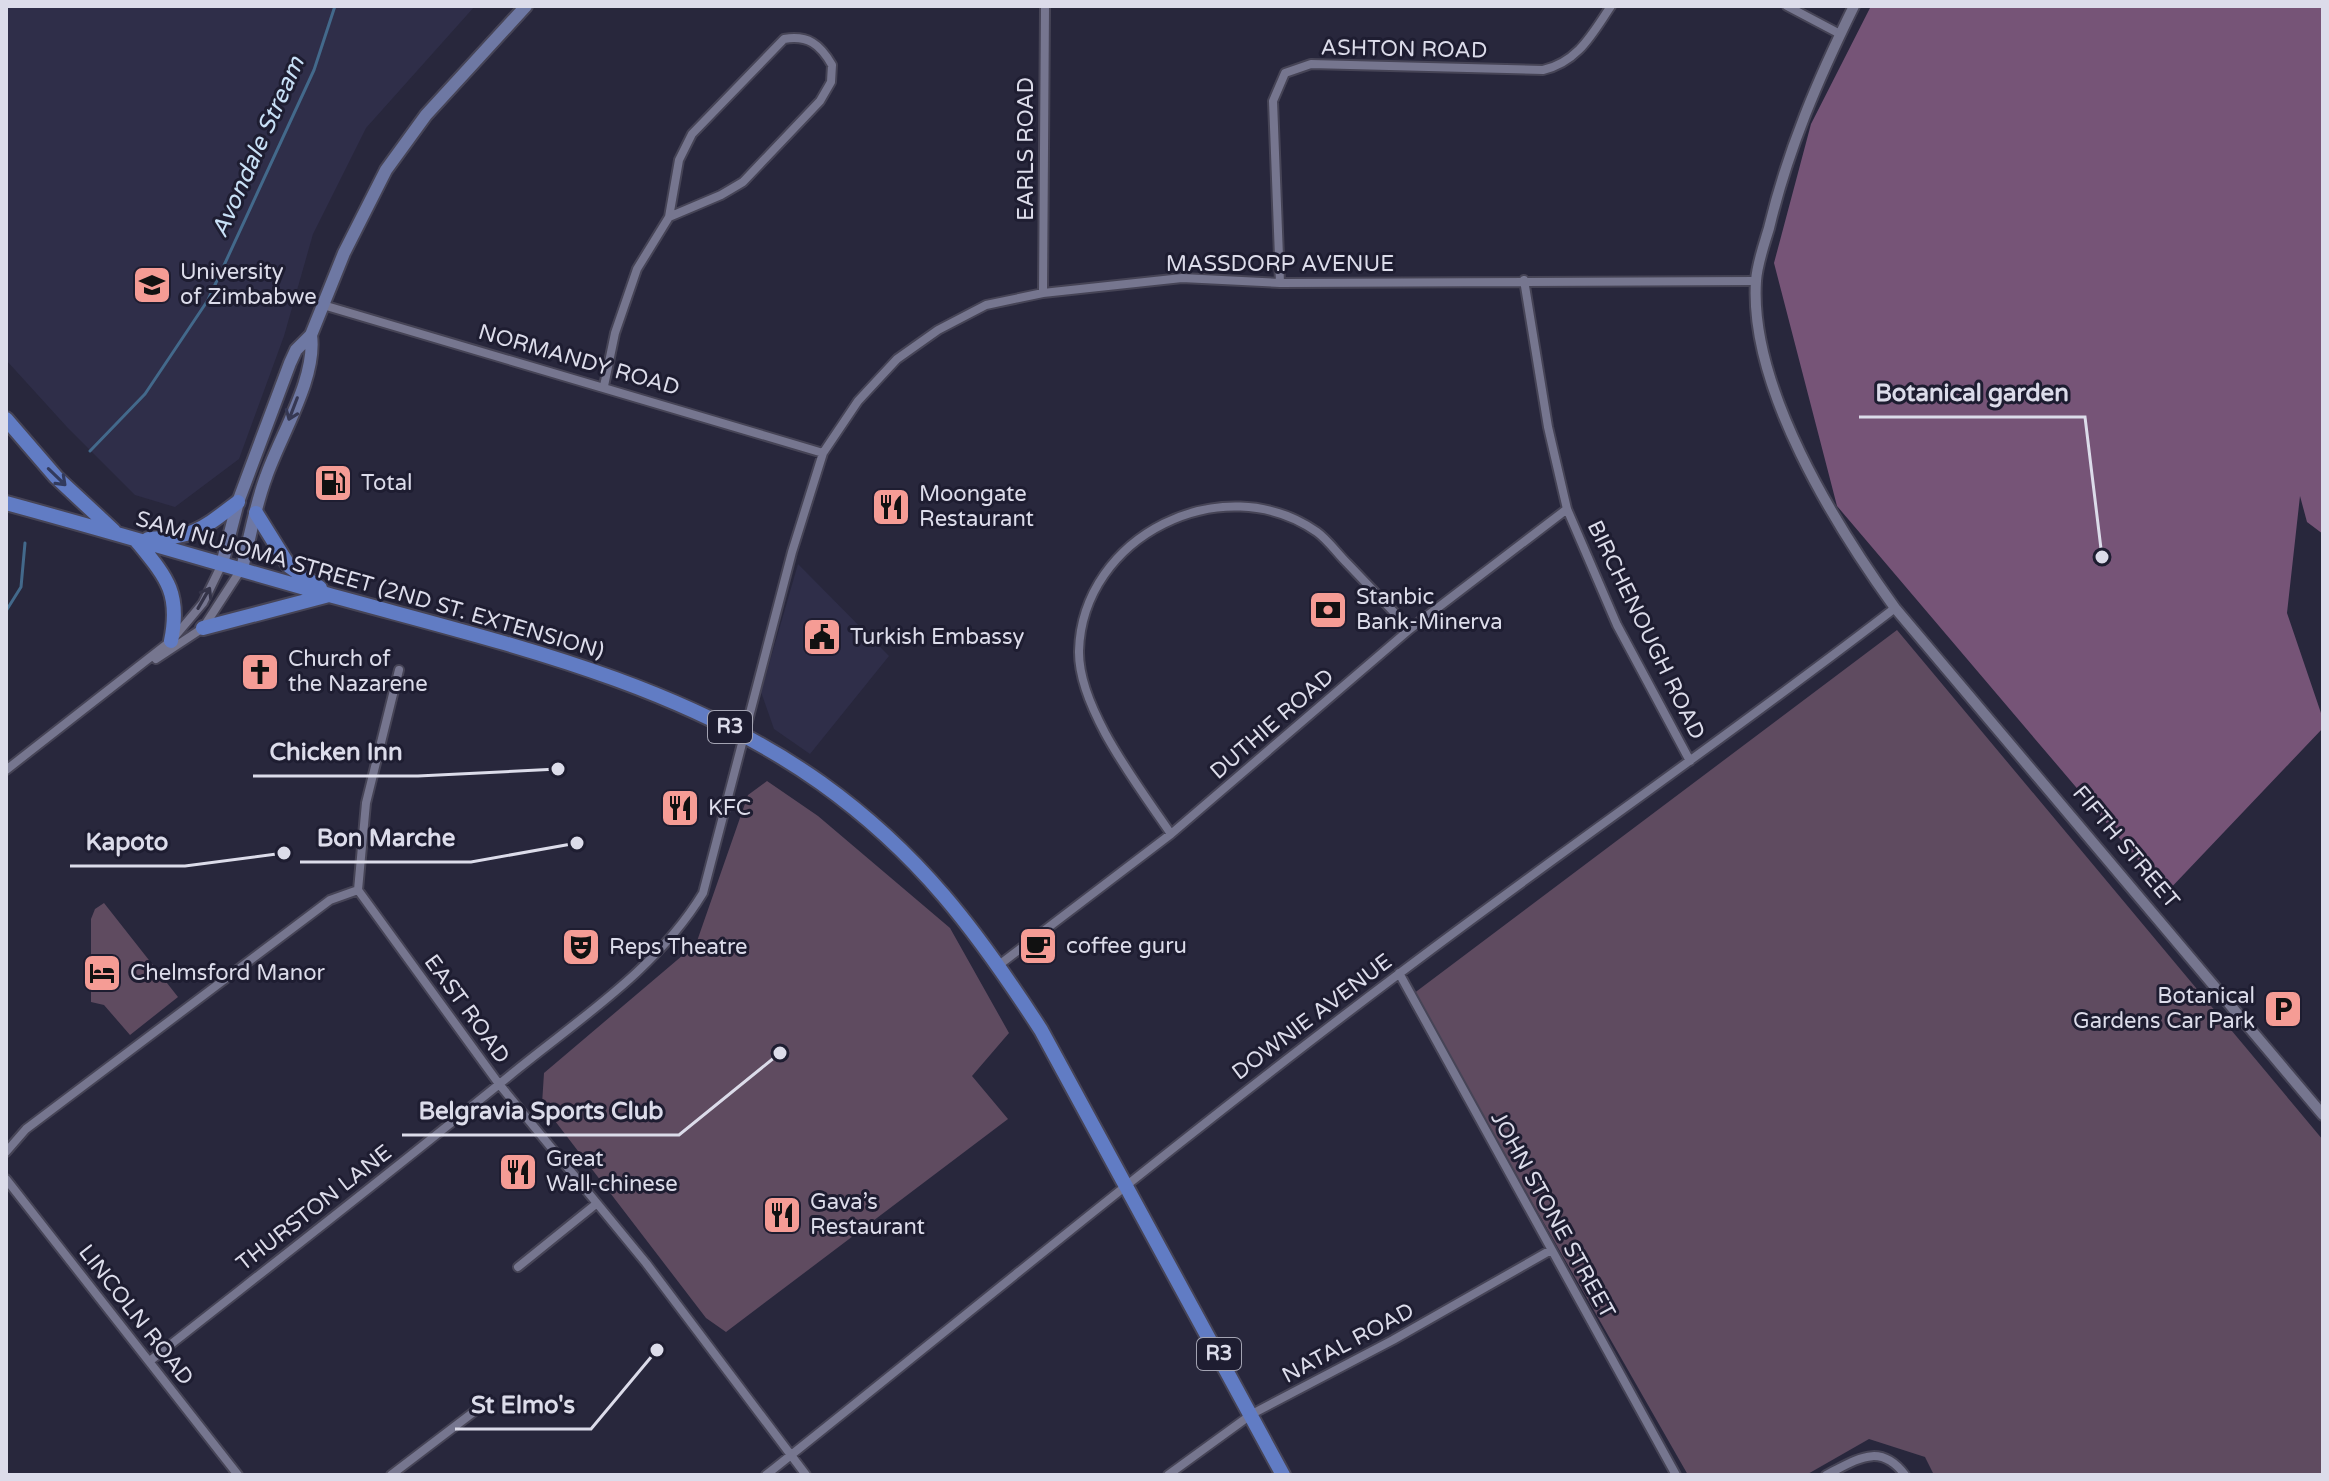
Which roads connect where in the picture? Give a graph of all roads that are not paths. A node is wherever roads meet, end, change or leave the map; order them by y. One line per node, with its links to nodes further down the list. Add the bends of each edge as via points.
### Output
1 (526, 6): 12 (main road, via 398,152 356,227)
2 (1045, 6): 11 (street, EARLS ROAD)
3 (1611, 6): 10 (street, ASHTON ROAD, via 1574,56 1558,67 1311,64 1285,73 1273,101)
4 (1787, 6): 6 (street)
5 (1854, 6): 6 (street)
6 (1840, 34): 9 (street, via 1786,159)
7 (669, 217): 7 (street, via 679,160 692,134 784,39 801,36 814,41 832,65 831,82 820,101 743,182); 14 (street, via 637,269)
8 (1524, 280): 9 (street, MASSDORP AVENUE); 10 (street, MASSDORP AVENUE); 19 (street, BIRCHENOUGH ROAD)
9 (1755, 281): 26 (street, FIFTH STREET, via 1770,377 1815,486)
10 (1280, 283): 11 (street, MASSDORP AVENUE, via 1182,278)
11 (1043, 293): 16 (street, MASSDORP AVENUE, via 986,305 897,359 858,401)
12 (323, 305): 13 (main road); 14 (street, NORMANDY ROAD)
13 (311, 335): 17 (main road, via 290,363); 20 (main road, one-way to 20, via 308,369)
14 (604, 386): 16 (street, NORMANDY ROAD)
15 (6, 419): 21 (highway, one-way to 21, via 48,469)
16 (823, 453): 32 (street, MASSDORP AVENUE)
17 (238, 502): 22 (highway, via 184,538); 23 (main road)
18 (6, 503): 21 (highway, SAM NUJOMA STREET (2ND ST. EXTENSION) / R3)
19 (1567, 509): 28 (street, DUTHIE ROAD); 33 (street, BIRCHENOUGH ROAD, via 1617,625)
20 (256, 513): 24 (main road); 25 (highway, via 289,566)
21 (117, 534): 22 (highway, SAM NUJOMA STREET (2ND ST. EXTENSION) / R3)
22 (135, 540): 23 (highway, SAM NUJOMA STREET (2ND ST. EXTENSION) / R3); 29 (highway, via 171,587 177,612)
23 (222, 564): 24 (highway, SAM NUJOMA STREET (2ND ST. EXTENSION) / R3); 29 (street, one-way to 23, via 203,603)
24 (242, 568): 25 (highway, SAM NUJOMA STREET (2ND ST. EXTENSION) / R3); 27 (street)
25 (330, 595): 27 (highway); 32 (highway, SAM NUJOMA STREET (2ND ST. EXTENSION) / R3, via 479,635 632,686)
26 (1895, 608): 33 (street, DOWNIE AVENUE); 40 (street, FIFTH STREET)
27 (203, 628): 30 (street)
28 (1410, 629): 35 (street, DUTHIE ROAD); 35 (street, via 1317,532 1266,508 1212,507 1157,524 1120,554 1092,591 1079,652 1090,700 1114,749)
29 (171, 641): 30 (street)
30 (141, 668): 34 (street)
31 (399, 670): 36 (street, via 366,803)
32 (745, 734): 37 (highway, SAM NUJOMA STREET (2ND ST. EXTENSION) / R3, via 821,783 905,852 967,920); 39 (street, THURSTON LANE, via 703,893 676,935)
33 (1690, 761): 38 (street, DOWNIE AVENUE)
34 (6, 770)
35 (1171, 834): 37 (street, DUTHIE ROAD)
36 (358, 890): 39 (street, EAST ROAD); 41 (street, via 330,900 308,916 26,1129)
37 (999, 965): 43 (highway, SAM NUJOMA STREET (2ND ST. EXTENSION) / R3)
38 (1399, 973): 43 (street, DOWNIE AVENUE); 45 (street, JOHN STONE STREET)
39 (499, 1084): 44 (street, EAST ROAD); 47 (street, THURSTON LANE)
40 (2323, 1115)
41 (6, 1152)
42 (6, 1179): 47 (street, LINCOLN ROAD)
43 (1126, 1184): 49 (highway, SAM NUJOMA STREET (2ND ST. EXTENSION) / R3); 50 (street, DOWNIE AVENUE)
44 (596, 1204): 46 (street); 50 (street, EAST ROAD)
45 (1551, 1250): 49 (street, NATAL ROAD); 57 (street, JOHN STONE STREET)
46 (518, 1267)
47 (151, 1360): 51 (street, LINCOLN ROAD)
48 (475, 1411): 52 (street)
49 (1252, 1414): 55 (street, NATAL ROAD); 56 (highway, SAM NUJOMA STREET (2ND ST. EXTENSION) / R3)
50 (791, 1455): 53 (street, DOWNIE AVENUE); 54 (street, EAST ROAD)
51 (238, 1475)
52 (391, 1475)
53 (766, 1475)
54 (806, 1475)
55 (1168, 1475)
56 (1283, 1475)
57 (1676, 1475)
58 (1826, 1475): 59 (street, via 1879,1455 1892,1458)
59 (1905, 1475)

